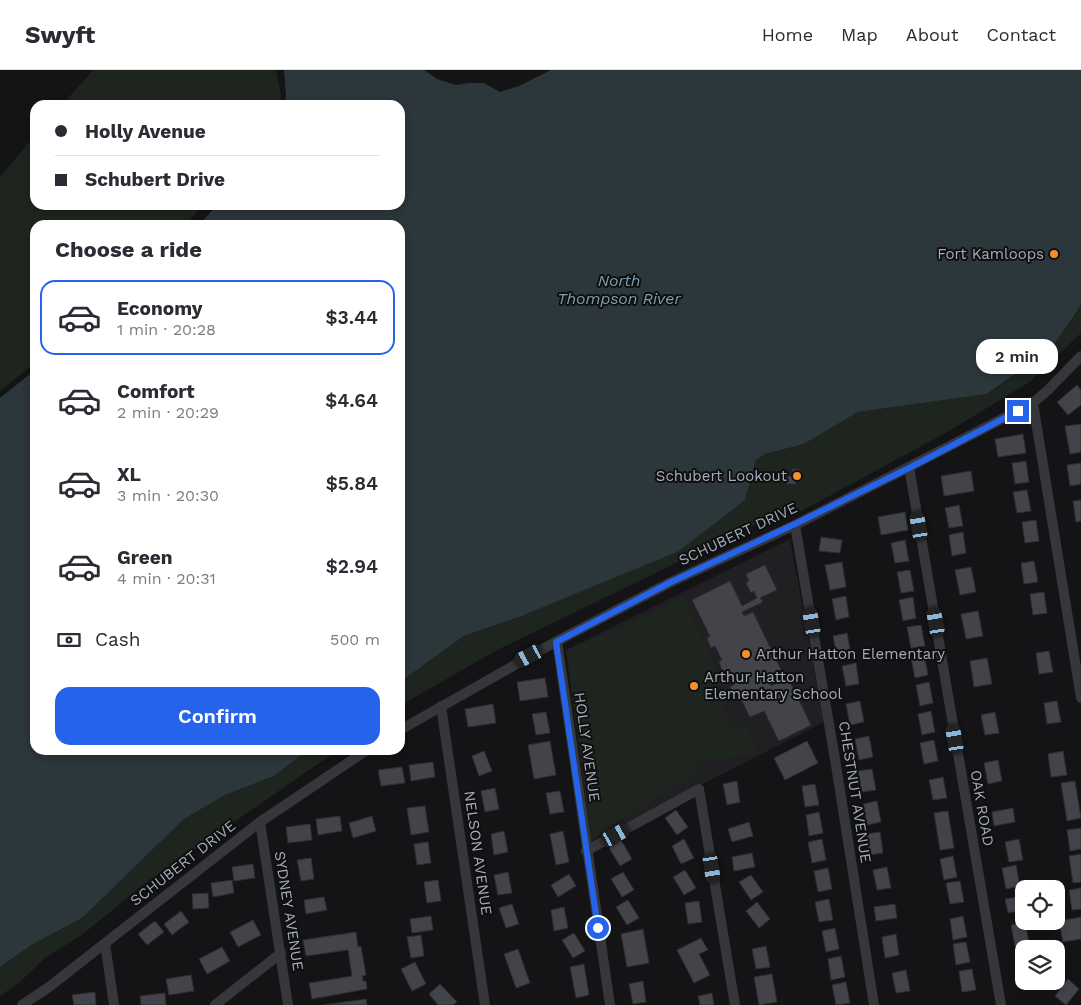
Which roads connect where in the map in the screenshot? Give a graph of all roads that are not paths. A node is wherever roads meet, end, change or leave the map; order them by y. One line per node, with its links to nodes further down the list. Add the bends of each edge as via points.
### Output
1 (1081, 356): 2 (street, SCHUBERT DRIVE)
2 (1033, 403): 3 (street, SCHUBERT DRIVE); 6 (street)
3 (909, 468): 4 (street, SCHUBERT DRIVE); 22 (street, OAK ROAD)
4 (795, 524): 5 (street, SCHUBERT DRIVE, via 671,582); 21 (street, CHESTNUT AVENUE)
5 (556, 642): 7 (street, SCHUBERT DRIVE); 11 (street, HOLLY AVENUE)
6 (1081, 698)
7 (441, 706): 8 (street, SCHUBERT DRIVE); 18 (street, NELSON AVENUE)
8 (405, 727)
9 (360, 755): 10 (street, SCHUBERT DRIVE)
10 (260, 822): 12 (street, SCHUBERT DRIVE); 13 (street, SYDNEY AVENUE)
11 (586, 851): 19 (street, HOLLY AVENUE); 20 (street, via 699,789)
12 (105, 943): 14 (street, SCHUBERT DRIVE); 15 (street)
13 (281, 953): 16 (street); 17 (street, SYDNEY AVENUE)
14 (22, 1005)
15 (114, 1005)
16 (215, 1005)
17 (288, 1005)
18 (485, 1005)
19 (610, 1005)
20 (735, 1005)
21 (874, 1005)
22 (1001, 1005)

